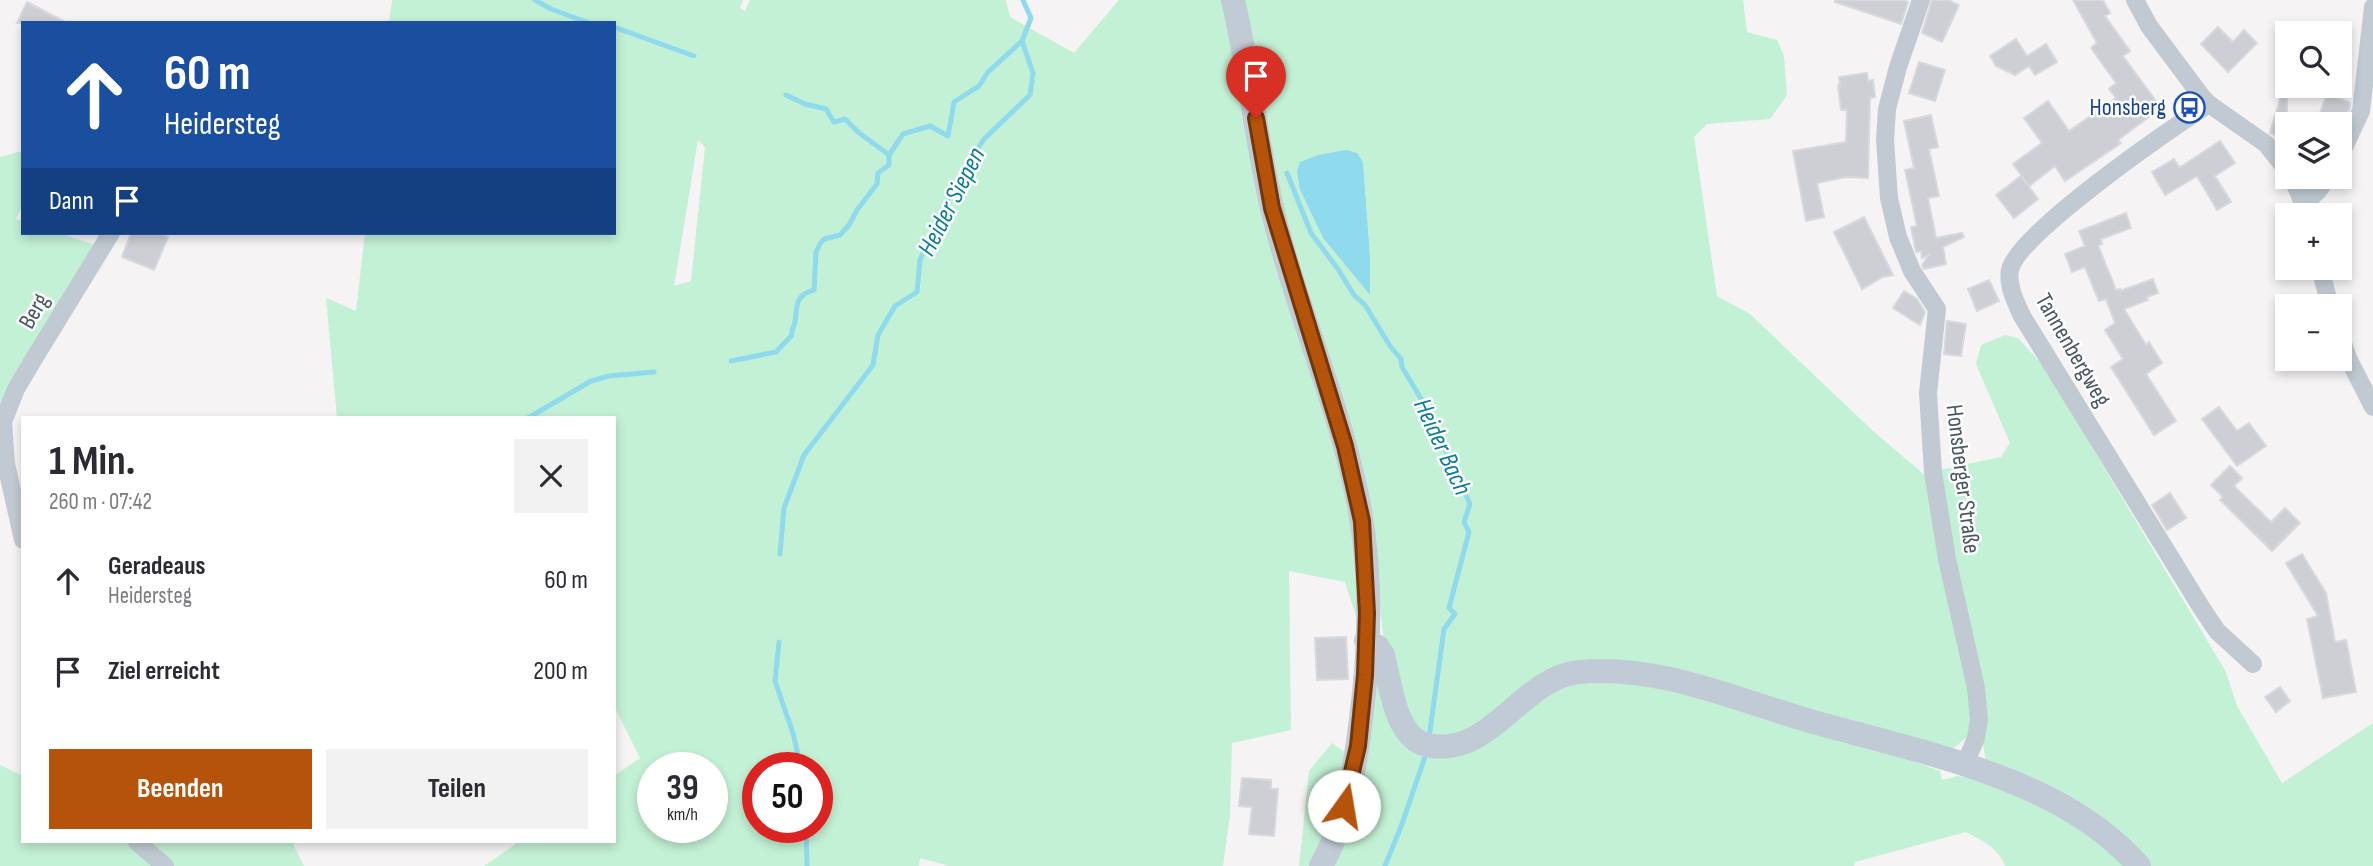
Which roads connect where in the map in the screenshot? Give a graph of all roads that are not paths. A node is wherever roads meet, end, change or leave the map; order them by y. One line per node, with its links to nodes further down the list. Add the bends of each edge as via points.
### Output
1 (1233, 0): 12 (main road, via 1272,208 1355,483 1366,569)
2 (1921, 0): 14 (street, Honsberger Straße, via 1887,109 1885,140 1889,198 1898,237 1912,271 1937,309 1928,393 1933,472 1979,720)
3 (2135, 0): 5 (street, via 2148,26)
4 (2373, 7): 6 (street, via 2361,111)
5 (2209, 104): 7 (street); 13 (street, Tannenbergweg, via 2047,225 2015,257 2010,283 2022,316 2201,607 2217,631)
6 (2352, 130)
7 (2275, 155)
8 (110, 235): 11 (street, Berg, via 22,379 3,422 6,464)
9 (2352, 367): 10 (street)
10 (2373, 407)
11 (21, 531)
12 (1366, 640): 14 (main road, via 1384,655 1402,725 1428,745 1474,739 1536,689 1560,677 1580,672 1623,673 1684,682); 17 (main road, via 1358,746 1340,822)
13 (2253, 664)
14 (1964, 766): 18 (main road, via 2022,786 2065,808 2099,830)
15 (138, 843): 16 (street)
16 (165, 866)
17 (1321, 866)
18 (2139, 866)

